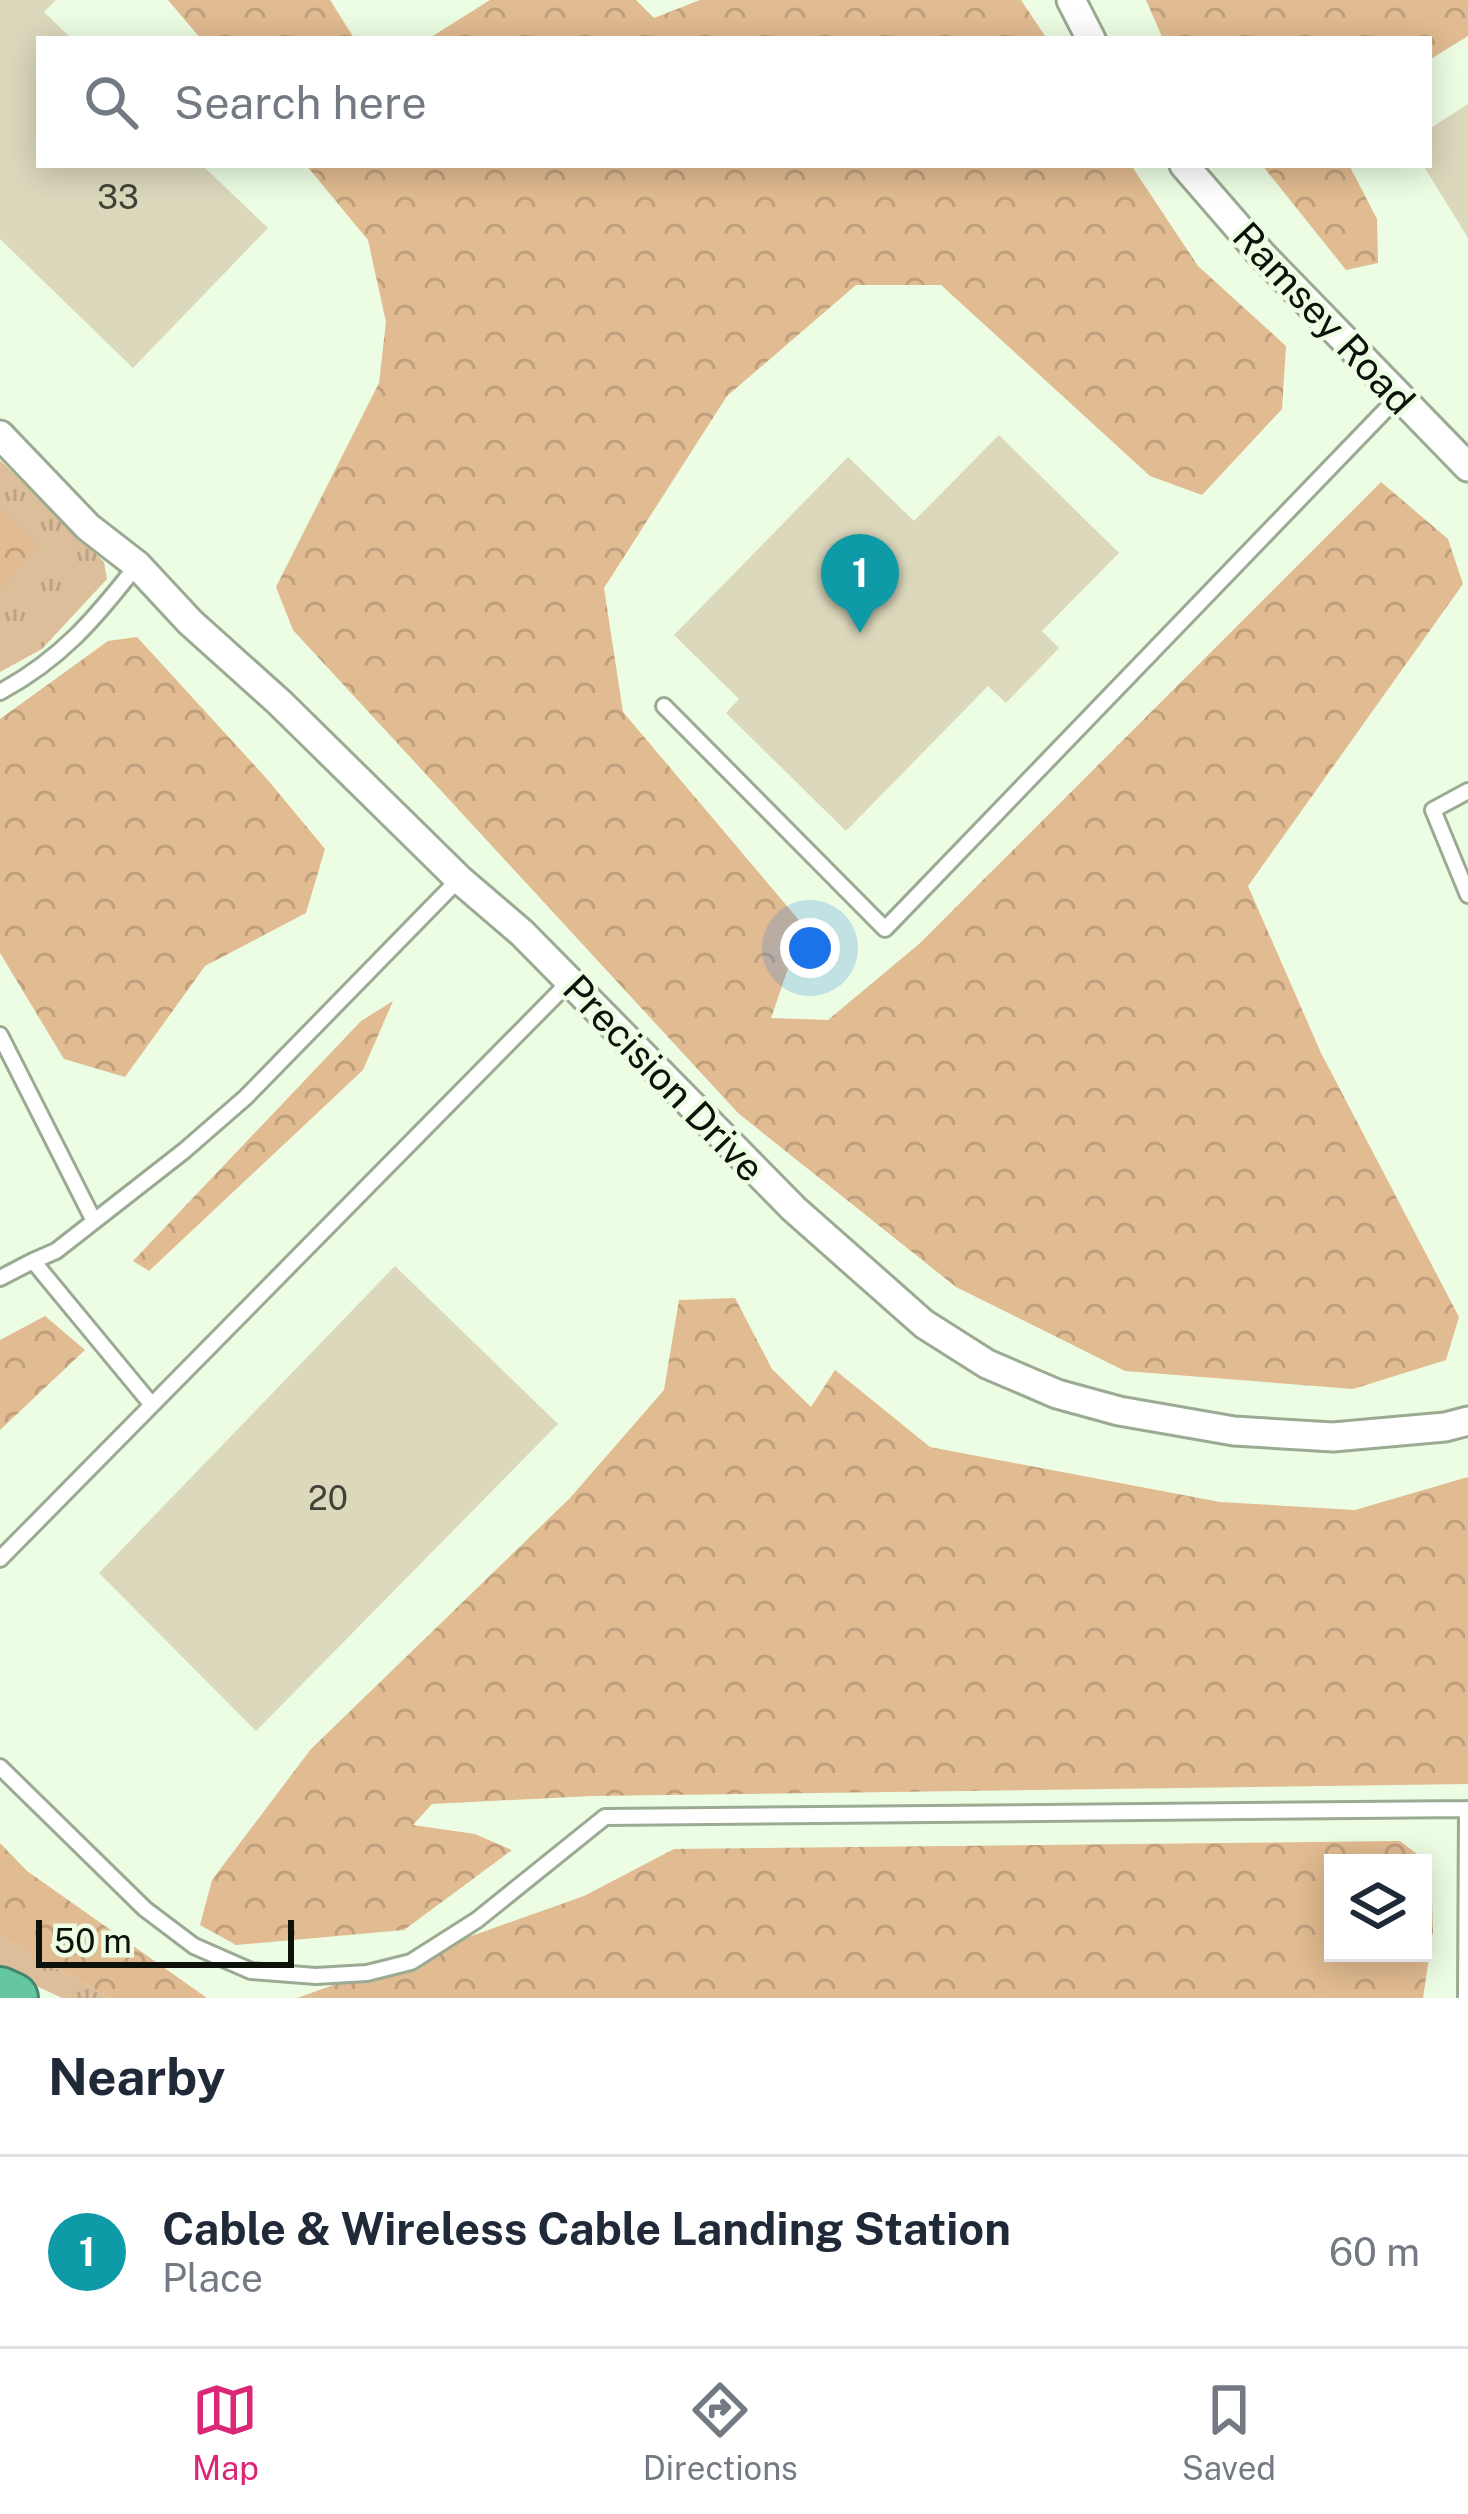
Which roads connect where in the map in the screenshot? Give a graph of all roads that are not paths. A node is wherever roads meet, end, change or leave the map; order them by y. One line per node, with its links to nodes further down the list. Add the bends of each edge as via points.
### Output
1 (1071, 0): 2 (street)
2 (1089, 36)
3 (1187, 168): 4 (street, Ramsey Road)
4 (1398, 397): 6 (street, Ramsey Road); 9 (lane, via 885,928)
5 (0, 435): 7 (street, Precision Drive)
6 (1468, 467)
7 (137, 565): 8 (lane, via 58,655); 11 (street, Precision Drive)
8 (0, 692)
9 (664, 706)
10 (1468, 790): 12 (lane, via 1433,810)
11 (459, 879): 13 (street, Precision Drive); 15 (lane, via 245,1097)
12 (1468, 895)
13 (570, 982): 18 (lane); 19 (street, Precision Drive, via 794,1209 924,1324 987,1364 1119,1411 1234,1431 1333,1437)
14 (0, 1035): 15 (lane)
15 (94, 1221): 16 (lane)
16 (34, 1261): 17 (lane); 18 (lane)
17 (0, 1278)
18 (152, 1405): 20 (lane)
19 (1468, 1421)
20 (0, 1559)
21 (0, 1767): 22 (lane, via 145,1909 194,1946 251,1971 316,1976 411,1961 477,1920 605,1817)
22 (1467, 1809): 25 (lane)
23 (0, 1992): 24 (highway)
24 (13, 1998)
25 (1466, 1998)

